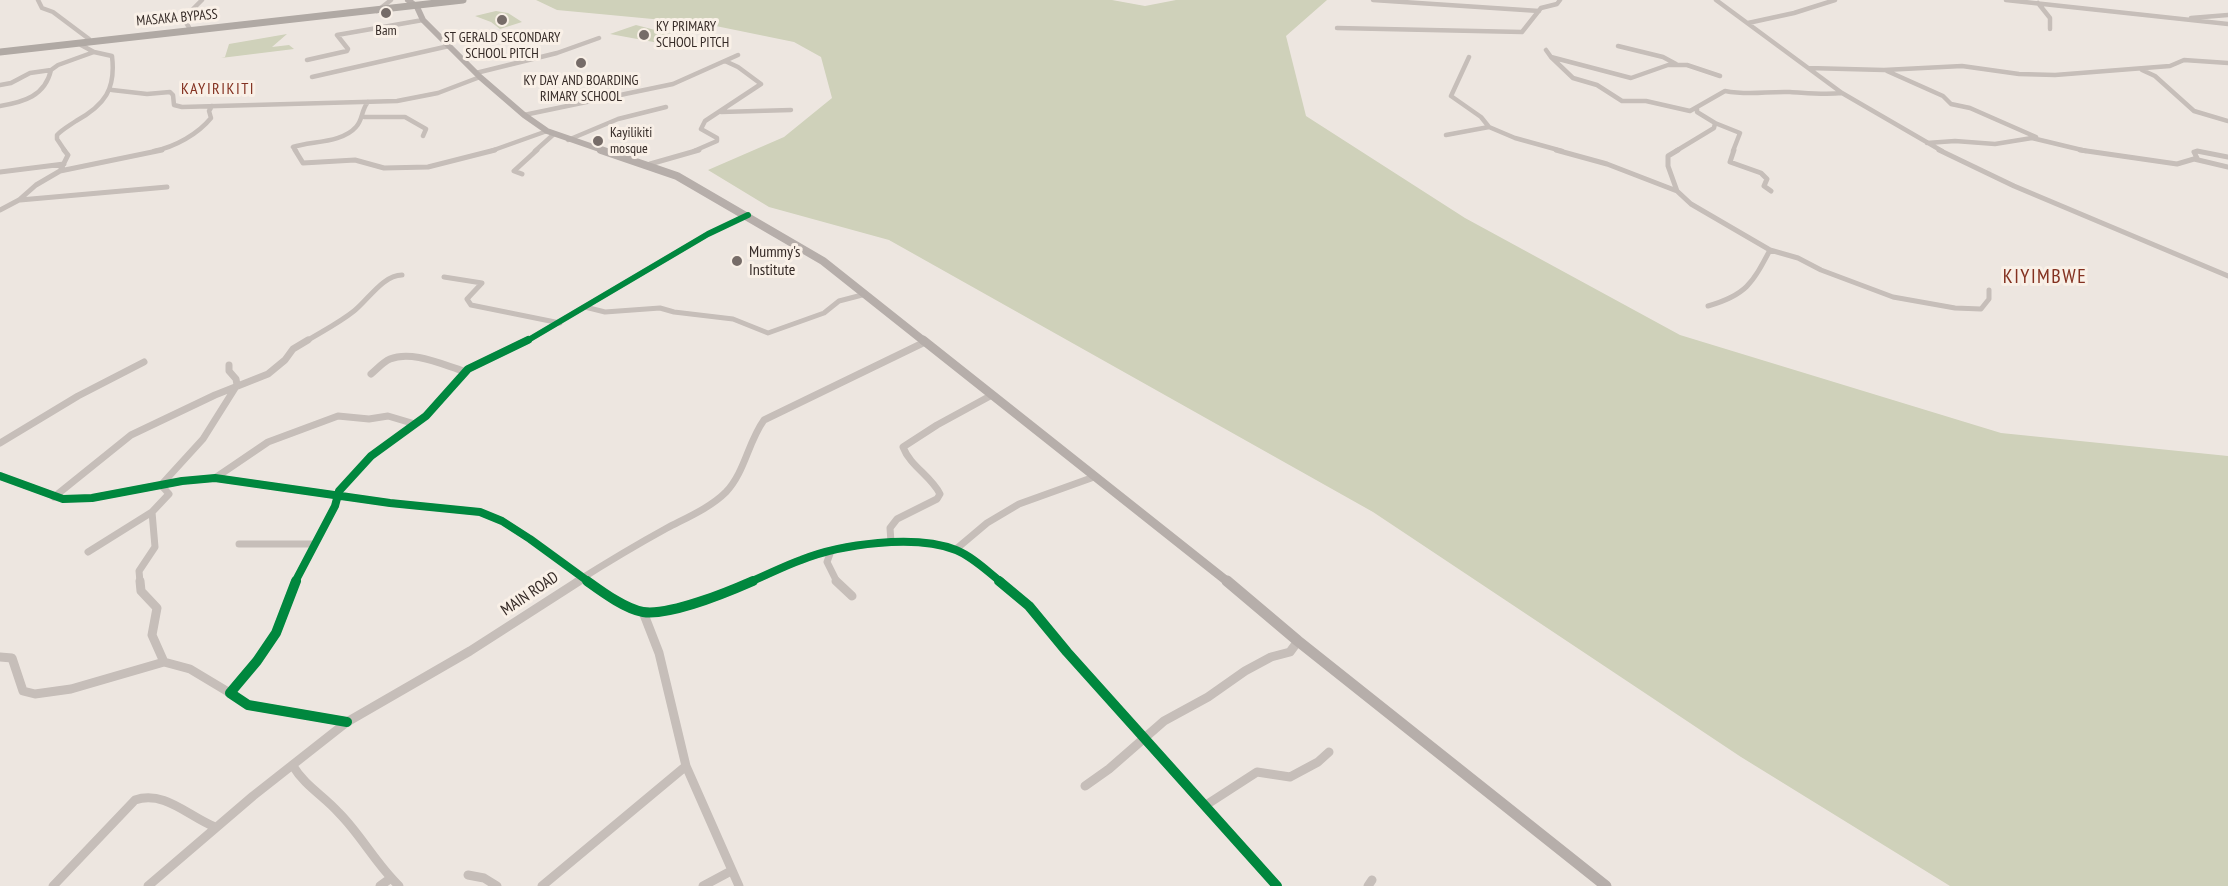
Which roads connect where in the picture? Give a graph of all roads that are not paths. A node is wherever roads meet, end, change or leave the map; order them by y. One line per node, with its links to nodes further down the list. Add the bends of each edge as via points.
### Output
1 (38, 0): 24 (street, via 42,8)
2 (202, 0): 21 (street, via 186,16)
3 (391, 0): 13 (street)
4 (408, 0): 12 (main road)
5 (463, 0): 12 (highway, MASAKA BYPASS)
6 (1373, 0): 14 (street)
7 (1560, 0): 14 (street)
8 (1716, 0): 18 (street)
9 (1834, 0): 18 (street, via 1794,14)
10 (2006, 0): 11 (street)
11 (2038, 3): 16 (street); 22 (street, via 2050,18)
12 (417, 7): 13 (highway, MASAKA BYPASS); 17 (main road)
13 (377, 11): 21 (highway, MASAKA BYPASS)
14 (1539, 11): 20 (street, via 1522,32)
15 (2228, 15): 16 (street)
16 (2174, 19): 19 (street)
17 (423, 20): 25 (main road); 33 (street, via 337,35 348,50)
18 (1748, 23): 37 (street)
19 (2228, 24)
20 (1337, 28)
21 (190, 29): 24 (highway, MASAKA BYPASS)
22 (2050, 29)
23 (599, 38): 41 (street)
24 (88, 39): 28 (highway, MASAKA BYPASS); 29 (street, via 81,45)
25 (449, 46): 41 (main road); 43 (street)
26 (1618, 46): 36 (street)
27 (1546, 50): 32 (street)
28 (0, 52)
29 (94, 52): 39 (street); 45 (street, via 112,56)
30 (738, 55): 34 (street)
31 (1469, 57): 58 (street, via 1468,68 1459,77 1451,96)
32 (1551, 57): 36 (street, via 1631,78 1668,65); 51 (street, via 1572,78 1597,86 1619,100)
33 (307, 60)
34 (725, 61): 53 (street, via 761,84); 54 (street, via 666,86)
35 (2228, 63): 38 (street, via 2184,60 2170,66)
36 (1687, 65): 42 (street)
37 (1807, 68): 40 (street); 46 (street)
38 (2136, 68): 40 (street, via 2055,75 1962,66); 56 (street, via 2155,76 2194,111)
39 (51, 70): 44 (street, via 30,73); 48 (street, via 49,80 31,99)
40 (1884, 70): 62 (street, via 1943,96 1951,104 1970,108)
41 (478, 75): 47 (street, via 426,96); 54 (main road)
42 (1720, 76)
43 (312, 77)
44 (0, 86)
45 (112, 90): 49 (street, via 170,92 176,107); 67 (street, via 60,131 57,139 68,153)
46 (1842, 93): 51 (street, via 1747,95 1725,91); 64 (street)
47 (368, 102): 49 (street); 55 (street, via 363,108)
48 (0, 105)
49 (212, 106): 70 (street, via 207,125 175,145)
50 (666, 107): 63 (street, via 618,118)
51 (1697, 109): 57 (street)
52 (791, 110): 53 (street)
53 (721, 112): 68 (street, via 701,127 717,141)
54 (524, 115): 59 (main road)
55 (364, 117): 59 (street, via 343,136 295,146 294,152 304,163 348,160 384,168 428,167); 61 (street, via 398,115 415,119 426,129)
56 (2228, 121)
57 (1715, 123): 74 (street, via 1714,128 1668,156); 75 (street, via 1740,133 1730,162 1761,173 1767,179 1764,186)
58 (1489, 127): 60 (street); 74 (street, via 1607,164)
59 (551, 133): 63 (main road); 72 (street, via 514,171)
60 (1446, 135)
61 (423, 136)
62 (2038, 139): 64 (street, via 1995,144); 66 (street, via 2098,154 2181,164)
63 (568, 140): 68 (main road)
64 (1926, 143): 82 (street, via 2014,186)
65 (2228, 157): 66 (street, via 2197,151)
66 (2194, 159): 69 (street)
67 (64, 164): 70 (street); 71 (street)
68 (650, 164): 79 (main road)
69 (2228, 167)
70 (60, 171): 76 (street)
71 (0, 172)
72 (522, 174)
73 (167, 187): 76 (street)
74 (1677, 191): 80 (street)
75 (1771, 191)
76 (19, 200): 77 (street); 78 (street)
77 (0, 204)
78 (0, 210)
79 (748, 215): 85 (main road, via 823,261); 87 (street, via 708,234)
80 (1770, 250): 84 (street, via 1893,297 1919,302 1981,309 1989,299); 86 (street, via 1753,282 1732,299)
81 (402, 275): 94 (street, via 387,280 353,312 293,349 268,374)
82 (2228, 276)
83 (444, 277): 88 (street, via 482,283 467,299 471,305)
84 (1989, 290)
85 (866, 294): 87 (street, via 768,333 733,319 660,308 605,312); 89 (main road)
86 (1708, 306)
87 (585, 307): 88 (street)
88 (560, 323): 92 (street)
89 (925, 342): 95 (main road); 111 (street, MAIN ROAD, via 764,420 726,492)
90 (144, 362): 97 (street)
91 (229, 365): 94 (street, via 231,376 237,381)
92 (464, 371): 93 (street, via 395,357); 96 (street)
93 (370, 374)
94 (235, 388): 101 (street, via 203,439); 103 (street, via 131,435)
95 (992, 395): 99 (main road); 105 (street, via 903,447 940,494 897,519 890,528)
96 (415, 424): 100 (street, via 388,416 338,416 268,442); 102 (street, via 371,456)
97 (0, 443)
98 (1, 474): 103 (street)
99 (1094, 477): 108 (street, via 1019,504 987,523); 114 (main road)
100 (215, 478): 101 (street); 102 (street)
101 (161, 485): 103 (street, via 92,498); 104 (street, via 169,494)
102 (338, 496): 107 (street); 111 (street, via 480,512 530,539)
103 (54, 497)
104 (153, 512): 110 (street); 116 (street, via 155,547 140,571 141,591 157,608 152,635)
105 (891, 542): 108 (street); 109 (street)
106 (239, 544): 107 (street)
107 (315, 544): 117 (street, via 276,633)
108 (955, 550): 119 (street, via 979,564 1029,606)
109 (831, 551): 112 (street, via 827,562 837,583); 113 (street, via 802,559 715,598)
110 (88, 552)
111 (583, 577): 113 (street, via 609,597); 118 (street, MAIN ROAD, via 501,632)
112 (852, 596)
113 (643, 612): 121 (street, via 659,652)
114 (1298, 641): 119 (street, via 1290,652 1271,657 1240,674); 138 (main road)
115 (0, 657): 116 (street, via 12,658 23,691 30,695 92,684)
116 (164, 662): 117 (street, via 201,673)
117 (230, 693): 118 (street, via 248,705)
118 (347, 722): 122 (street, MAIN ROAD)
119 (1143, 738): 123 (street); 124 (street)
120 (1329, 753): 124 (street, via 1290,777 1257,772)
121 (686, 765): 126 (street); 134 (street)
122 (293, 766): 125 (street, MAIN ROAD); 128 (street, via 312,792 340,813)
123 (1084, 786)
124 (1206, 805): 137 (street)
125 (215, 827): 129 (street, via 165,799 141,797); 130 (street, MAIN ROAD)
126 (731, 871): 135 (street); 136 (street)
127 (468, 875): 133 (street)
128 (391, 878): 131 (street); 132 (street)
129 (53, 886)
130 (148, 886)
131 (380, 886)
132 (399, 886)
133 (497, 886)
134 (543, 886)
135 (703, 886)
136 (739, 886)
137 (1277, 886)
138 (1605, 886)

